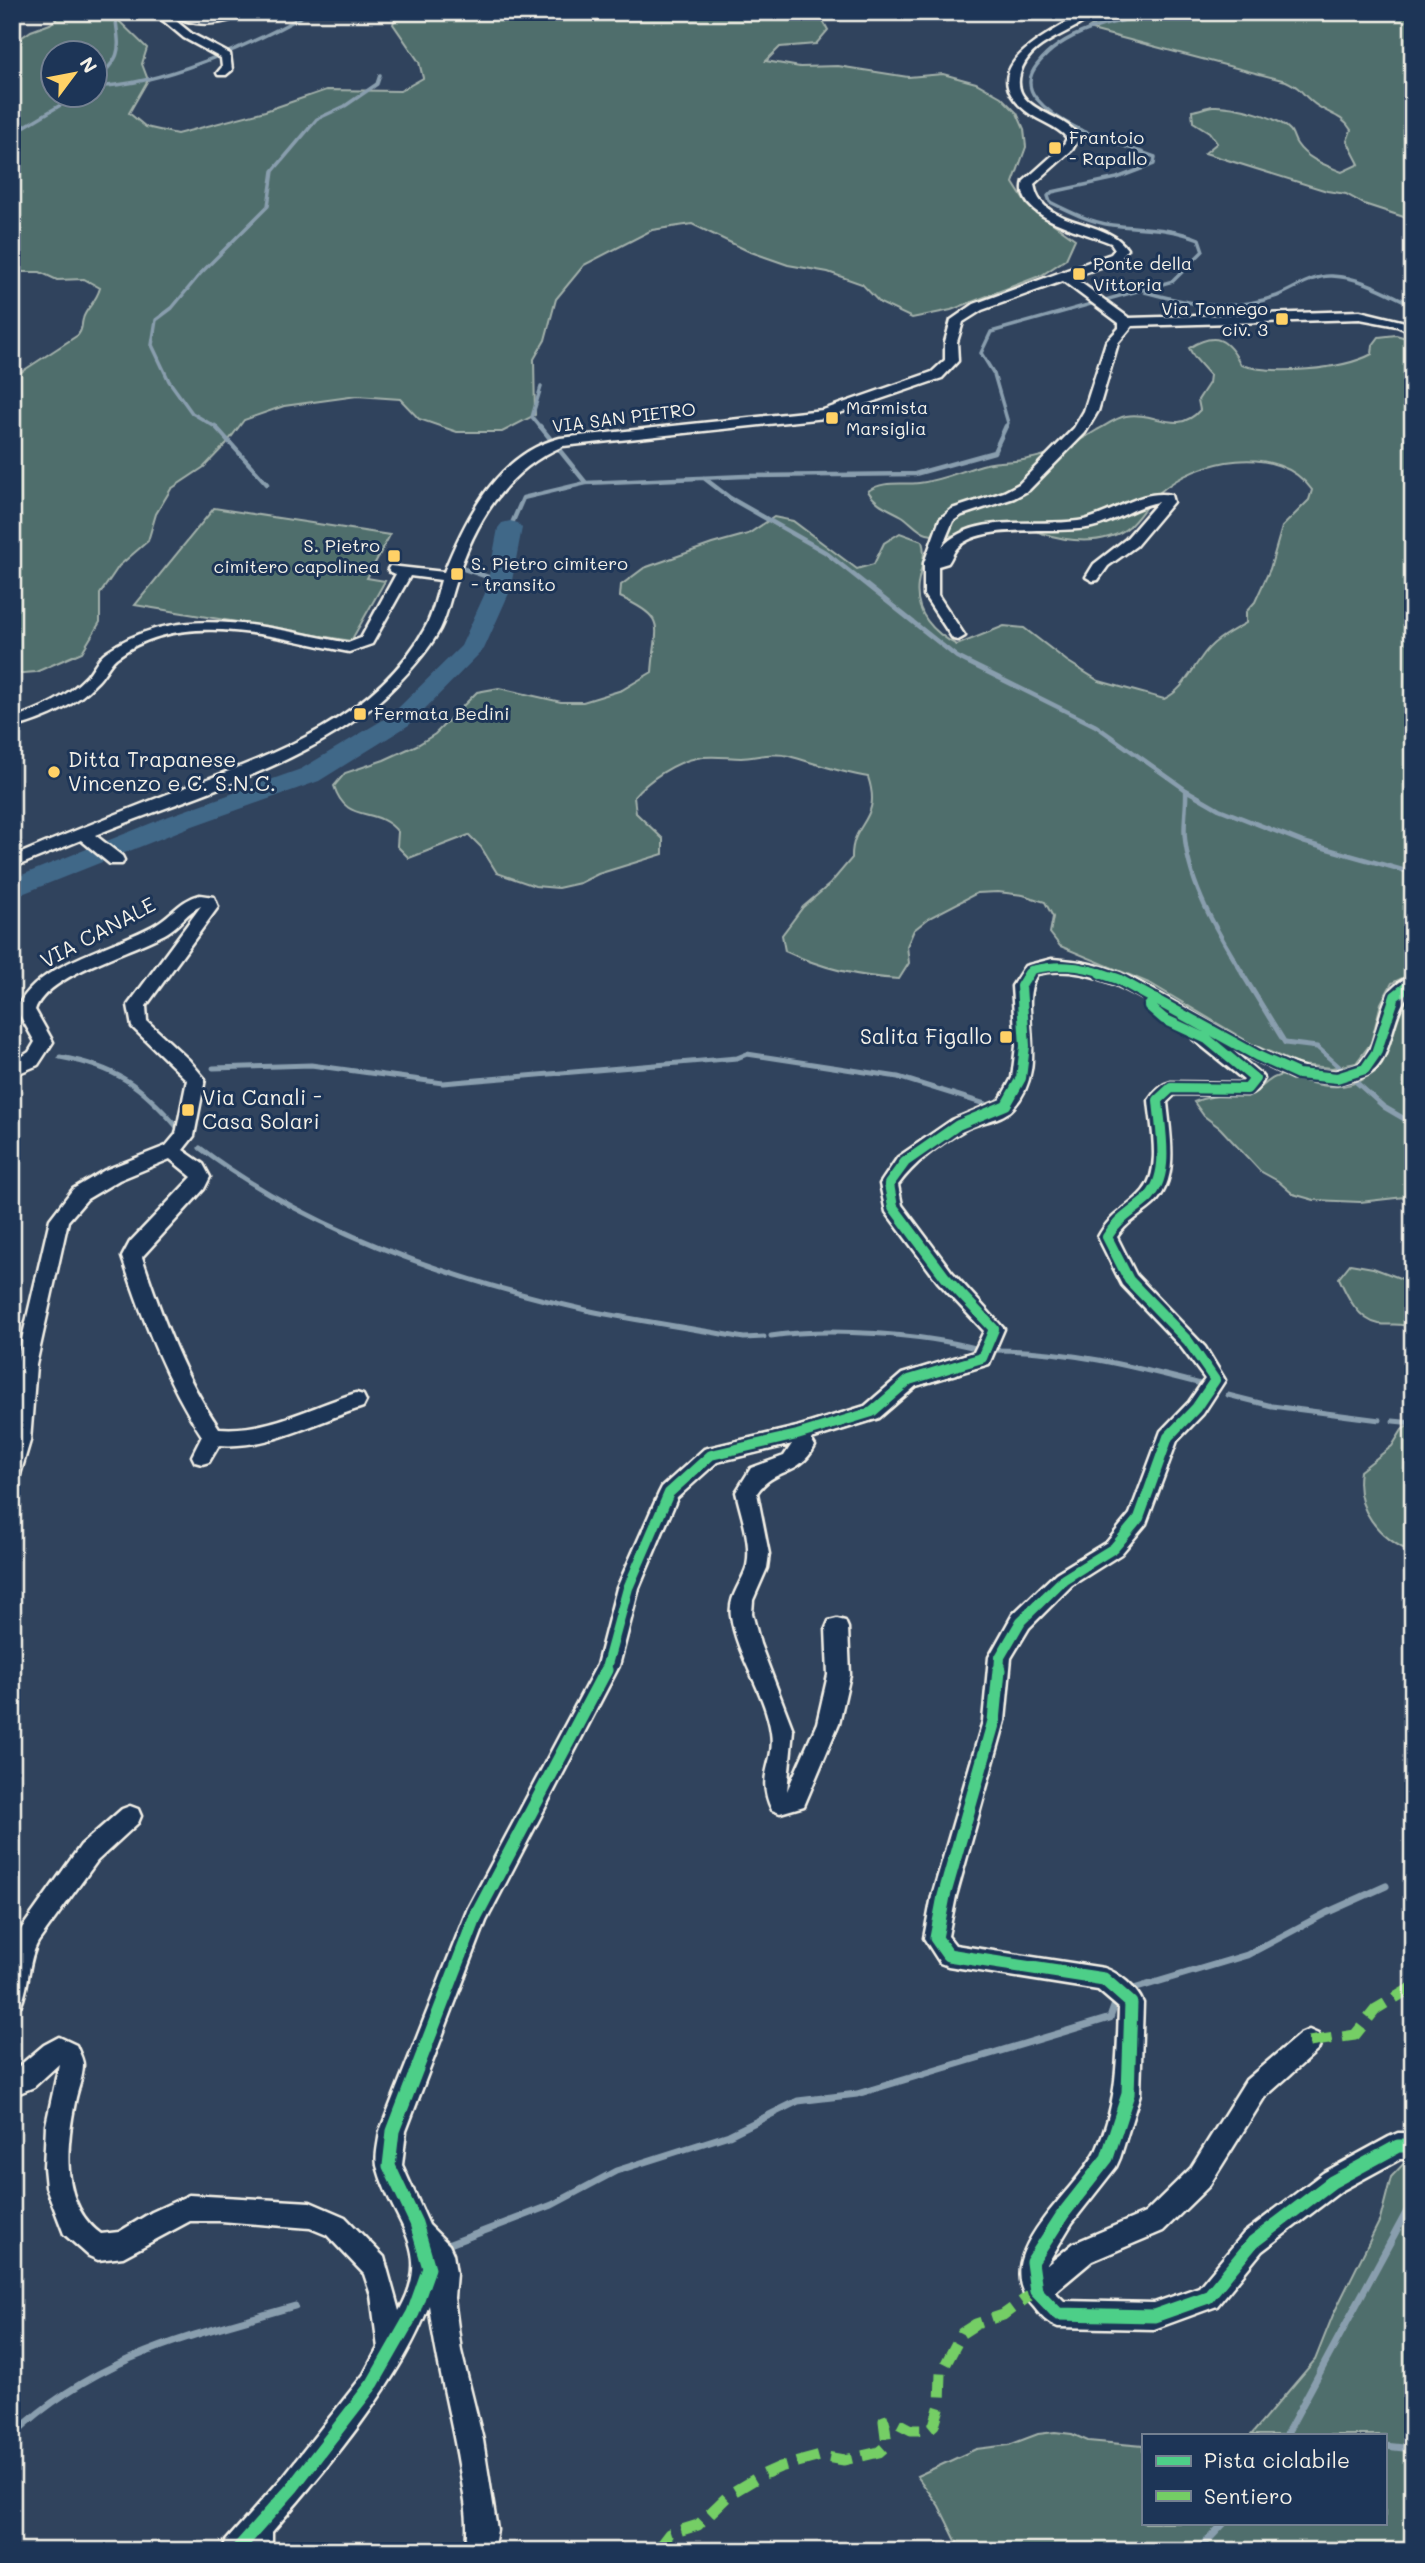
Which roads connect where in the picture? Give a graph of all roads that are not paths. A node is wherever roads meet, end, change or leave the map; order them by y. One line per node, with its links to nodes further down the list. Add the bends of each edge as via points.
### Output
1 (158, 12): 5 (street, via 188,36 226,56 228,68)
2 (176, 12): 3 (street, via 204,22)
3 (242, 12)
4 (1090, 12): 6 (street, via 1032,49 1014,69 1012,84 1027,106 1073,138 1068,148 1028,183 1038,207 1049,216 1108,236 1120,246 1111,260)
5 (222, 74)
6 (1070, 280): 7 (street); 10 (street, VIA SAN PIETRO, via 978,307 957,320 952,361 937,375 825,414 560,442 541,448 495,487 477,512)
7 (1120, 318): 8 (street, via 1360,315); 9 (street, via 1125,329 1111,342 1091,411 1080,430 1024,487 947,519)
8 (1413, 329)
9 (931, 563): 11 (street, via 943,560 953,543 982,531 1097,522 1166,498 1124,549 1105,560); 12 (street, via 931,596)
10 (449, 577): 13 (street, via 399,570 367,641 349,648 208,624 147,634 105,659 91,680 46,712); 14 (street, VIA SAN PIETRO, via 429,636 383,689 351,717 266,763)
11 (1093, 577)
12 (958, 636)
13 (12, 723)
14 (83, 833): 15 (street); 16 (street, VIA SAN PIETRO)
15 (112, 857)
16 (12, 863)
17 (1413, 982): 18 (street, via 1395,996 1376,1053 1365,1069 1337,1078 1298,1074)
18 (1155, 999): 22 (street, via 1084,967 1052,965 1031,970 1021,986 1025,1046 1021,1078 1006,1105 958,1125 905,1162 889,1185 893,1207 945,1277 994,1329 982,1358 909,1380 872,1412); 33 (street, via 1149,1006 1156,1013 1207,1039 1255,1079 1247,1088 1171,1088 1158,1100 1164,1161 1152,1194 1114,1222 1107,1237 1132,1283 1188,1338 1215,1380 1196,1409 1168,1437 1139,1518 1114,1548 1064,1579 1021,1621 1000,1657 994,1721 936,1938 948,1955 1104,1979 1131,2003 1128,2094 1107,2158 1032,2262)
19 (12, 1070): 20 (street, VIA CANALE, via 28,1064 44,1042 26,1010 31,996 55,979 147,937 169,924 187,904 208,901 210,907 137,1006 138,1023 196,1079 185,1136)
20 (172, 1151): 23 (street, via 201,1177 132,1257 162,1346 188,1401); 25 (street, via 112,1175 80,1194 59,1219 26,1365 20,1441)
21 (356, 1401): 23 (street, via 329,1408 271,1435 237,1440)
22 (797, 1435): 26 (street, via 805,1446 791,1462 758,1474 746,1492 758,1562 741,1609 752,1659 783,1733 773,1790 780,1803 796,1799 828,1723 839,1675); 32 (street, via 711,1455 669,1493 628,1588 608,1666 476,1916 393,2131 389,2166)
23 (213, 1436): 24 (street)
24 (202, 1456)
25 (12, 1472)
26 (837, 1628)
27 (130, 1816): 28 (street, via 89,1853 30,1934 19,1953)
28 (12, 1997)
29 (1309, 2042): 33 (street, via 1255,2089 1200,2177 1154,2222 1083,2252)
30 (12, 2084): 34 (street, via 27,2080 59,2049 67,2053 71,2064 55,2144 61,2201 74,2228 97,2247 123,2245 189,2208 310,2215 336,2225 376,2266)
31 (1413, 2146): 33 (street, via 1398,2146 1332,2182 1253,2242 1208,2298 1154,2316 1058,2314)
32 (419, 2233): 34 (street, via 429,2268 413,2313); 37 (street, via 440,2254 448,2351 469,2440 483,2530)
33 (1036, 2291)
34 (392, 2351): 35 (street)
35 (258, 2538): 36 (street)
36 (236, 2551)
37 (479, 2551)

